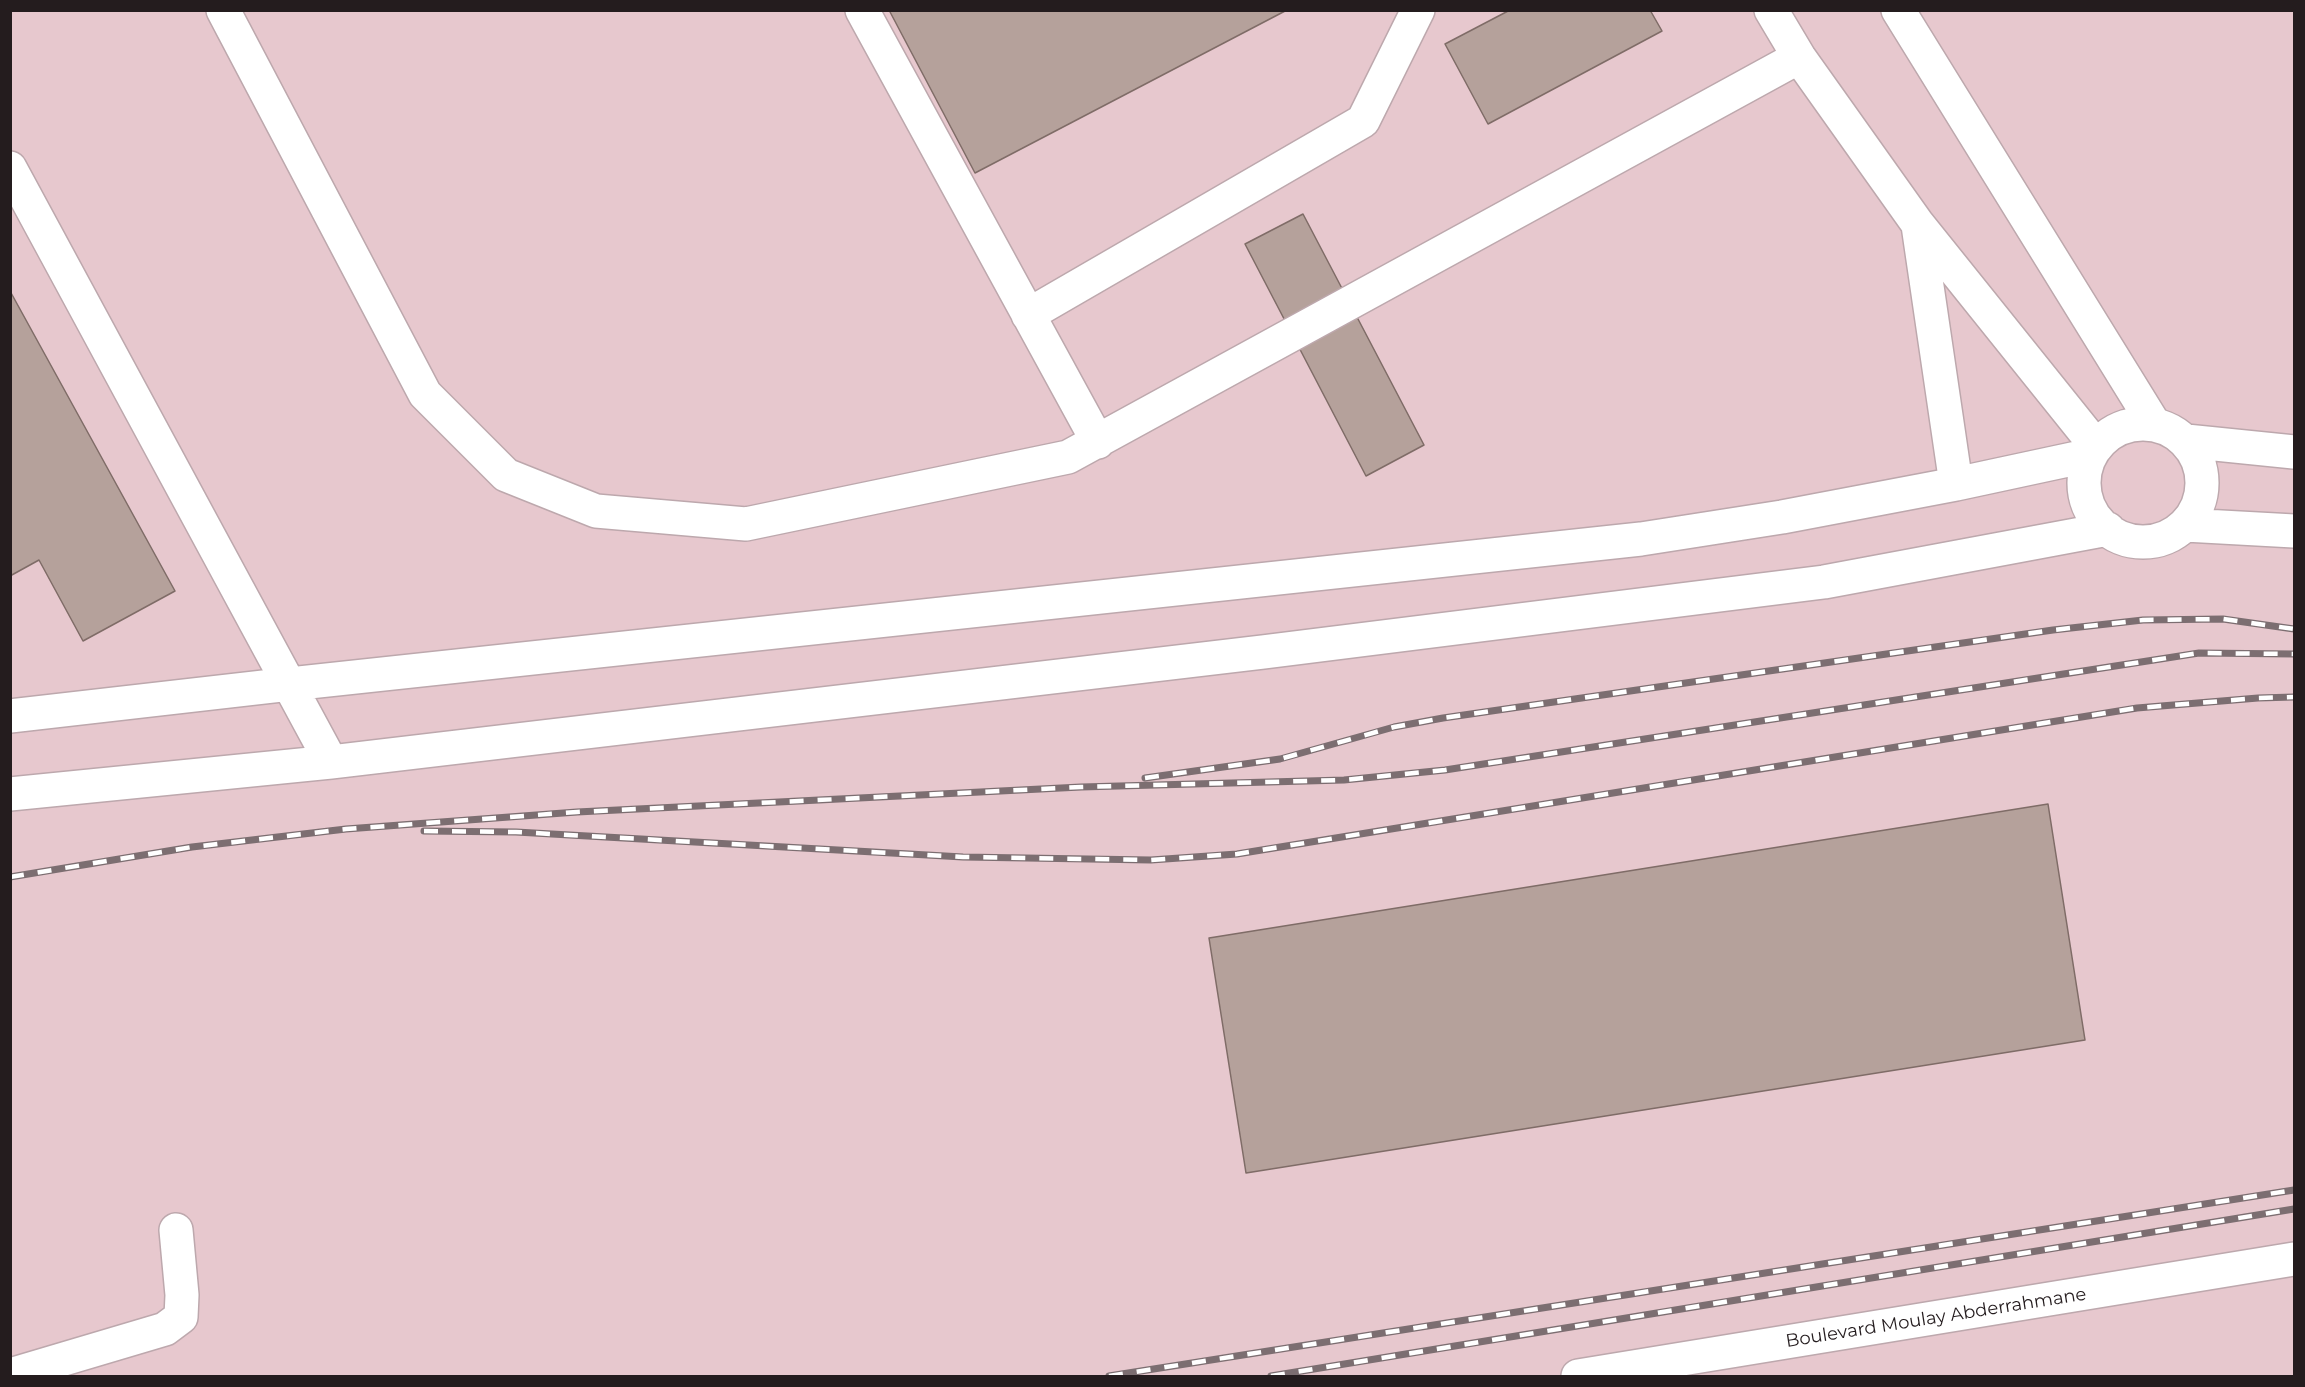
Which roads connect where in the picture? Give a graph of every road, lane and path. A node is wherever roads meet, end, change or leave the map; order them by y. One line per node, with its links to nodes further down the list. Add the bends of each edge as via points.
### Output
1 (224, 10): 12 (street, via 425,394 506,475 596,511 746,524 1068,458)
2 (862, 10): 9 (street)
3 (1418, 10): 9 (street, via 1363,121)
4 (1771, 10): 6 (street)
5 (1898, 10): 10 (street)
6 (1799, 57): 8 (street); 12 (street)
7 (10, 168): 19 (street)
8 (1917, 223): 13 (street); 15 (street)
9 (1028, 315): 12 (street)
10 (2154, 424): 11 (street); 13 (street, via 2117,429)
11 (2186, 441): 14 (street); 16 (street, via 2197,456 2202,493)
12 (1098, 442)
13 (2093, 451): 15 (street); 17 (street, via 2085,472 2084,491 2090,509)
14 (2295, 452)
15 (1956, 484): 19 (street, via 1641,539)
16 (2185, 525): 17 (street, via 2170,536 2152,541 2133,541); 18 (street)
17 (2108, 530): 21 (street, via 1824,582)
18 (2295, 531)
19 (290, 684): 20 (street); 21 (street)
20 (10, 716)
21 (331, 762): 22 (street)
22 (10, 794)
23 (176, 1230): 25 (street, via 181,1317 165,1329)
24 (2295, 1259): 26 (street, Boulevard Moulay Abderrahmane)
25 (10, 1375)
26 (1578, 1377)

